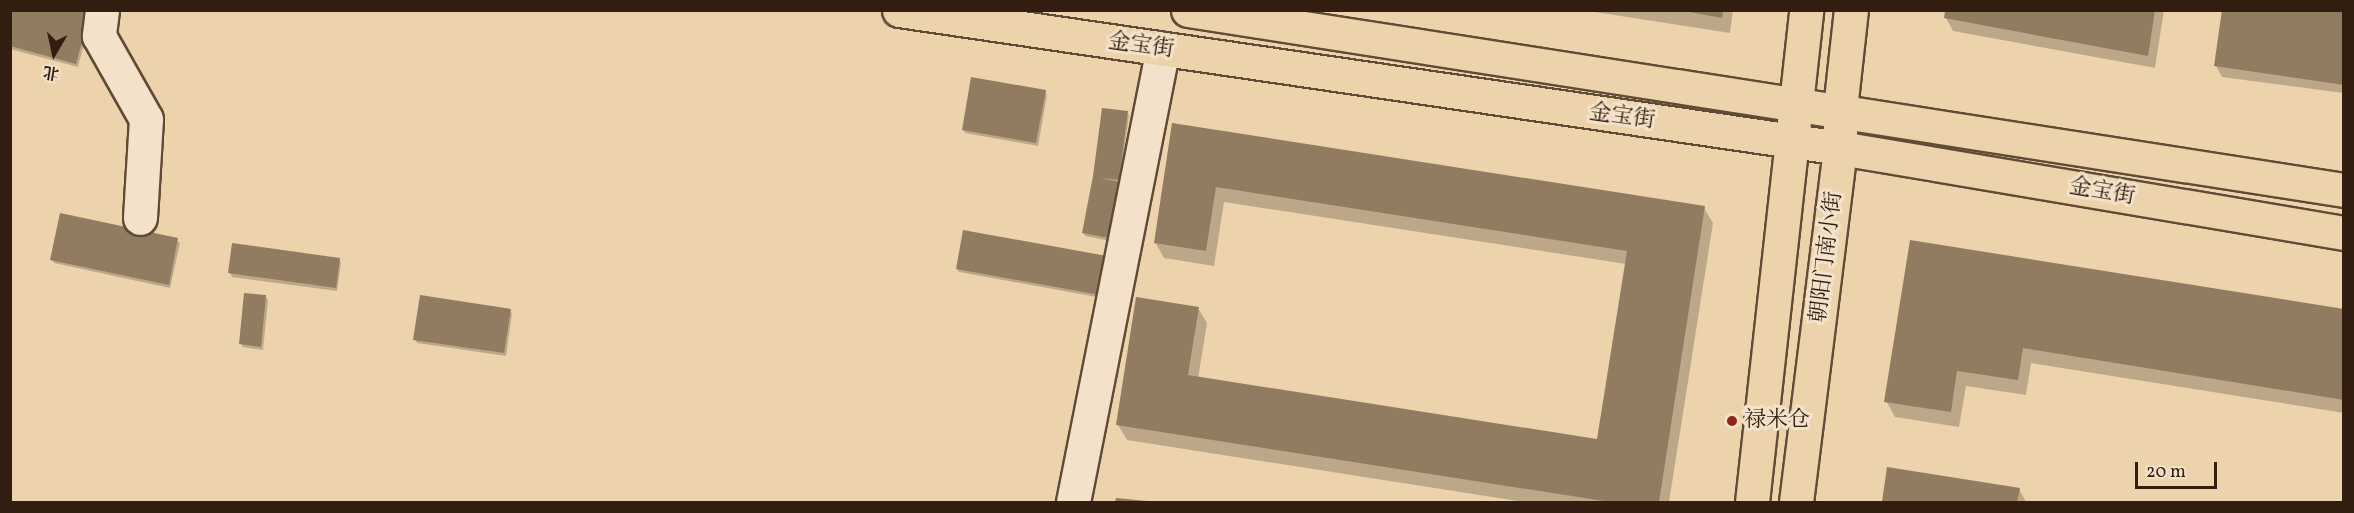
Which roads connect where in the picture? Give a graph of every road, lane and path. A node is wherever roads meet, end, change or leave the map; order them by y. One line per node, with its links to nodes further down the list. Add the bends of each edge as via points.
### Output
1 (102, 10): 13 (street, via 99,36 146,119)
2 (899, 10): 7 (main road, 金宝街)
3 (1188, 10): 6 (main road, 金宝街)
4 (1806, 10): 8 (main road)
5 (1851, 10): 9 (main road, 朝阳门南小街)
6 (1226, 13): 8 (main road, 金宝街)
7 (1163, 49): 10 (main road, 金宝街); 15 (street)
8 (1797, 105): 9 (main road, 金宝街); 10 (main road)
9 (1840, 109): 11 (main road, 朝阳门南小街); 12 (main road, 金宝街)
10 (1791, 142): 11 (main road, 金宝街); 16 (main road)
11 (1840, 148): 14 (main road, 金宝街); 17 (main road, 朝阳门南小街)
12 (2343, 190)
13 (140, 218)
14 (2343, 233)
15 (1073, 502)
16 (1752, 502)
17 (1796, 502)

